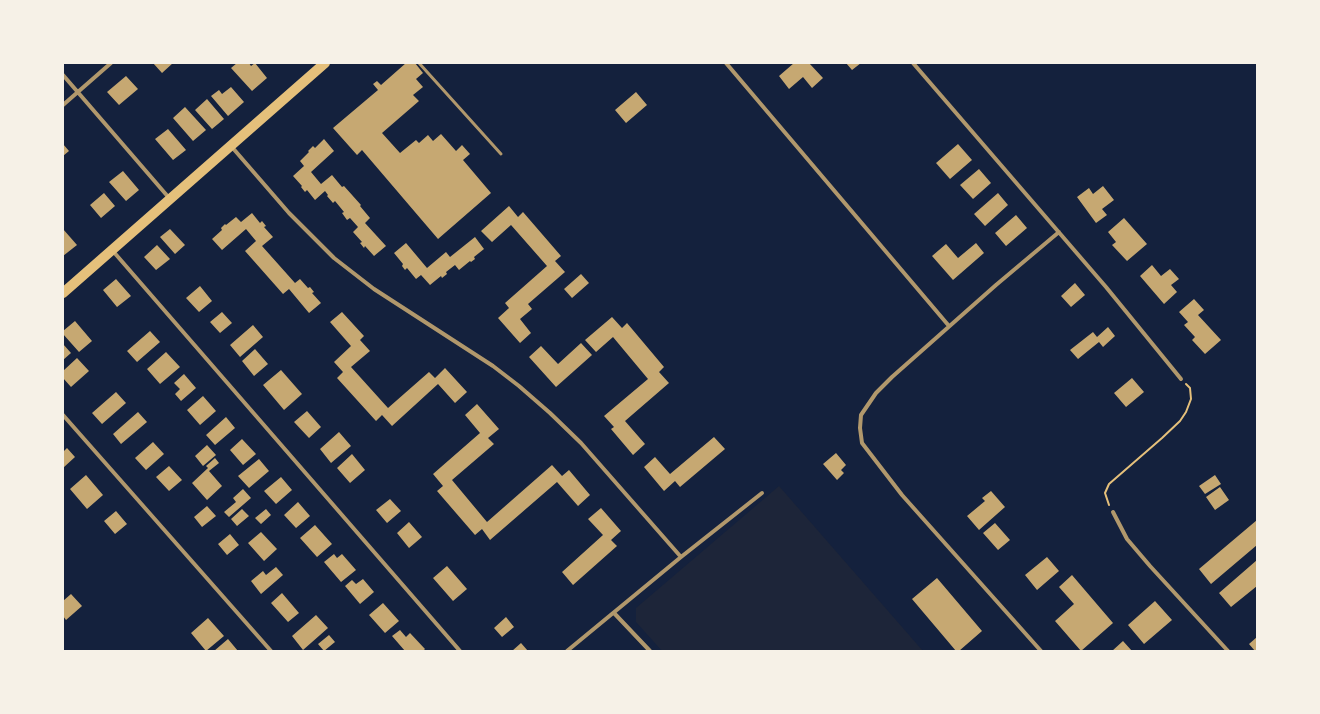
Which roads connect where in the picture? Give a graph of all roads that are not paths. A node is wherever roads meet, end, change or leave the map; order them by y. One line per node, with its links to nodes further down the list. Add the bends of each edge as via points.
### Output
1 (111, 63): 7 (street)
2 (325, 63): 9 (main road)
3 (419, 63): 10 (lane)
4 (726, 63): 15 (street)
5 (913, 63): 12 (street)
6 (63, 75): 7 (street)
7 (77, 92): 8 (street); 11 (street)
8 (63, 105)
9 (231, 145): 11 (main road); 20 (street, via 289,213 334,258 374,289 493,366 550,413 581,443)
10 (501, 154)
11 (170, 199): 13 (main road)
12 (1059, 232): 15 (street); 16 (street)
13 (111, 250): 14 (main road); 23 (street)
14 (63, 293)
15 (949, 326): 26 (street, via 876,393 861,416 862,443 902,495)
16 (1181, 379)
17 (63, 415): 22 (street)
18 (762, 493): 20 (street)
19 (1113, 512): 27 (street, via 1127,539)
20 (681, 557): 21 (street)
21 (614, 613): 24 (street); 25 (street)
22 (271, 651)
23 (460, 651)
24 (567, 651)
25 (650, 651)
26 (1041, 651)
27 (1228, 651)

